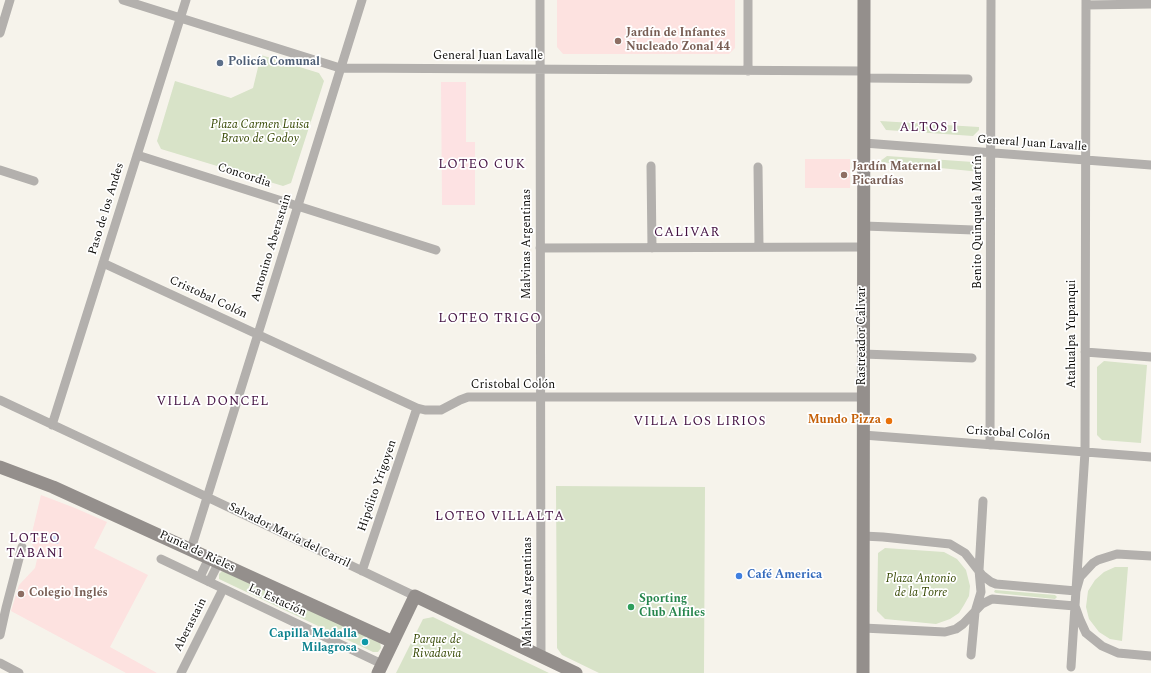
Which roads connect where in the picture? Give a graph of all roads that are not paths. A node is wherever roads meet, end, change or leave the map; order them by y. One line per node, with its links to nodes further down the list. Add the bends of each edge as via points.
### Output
1 (10, 0): 12 (street)
2 (123, 0): 11 (street, General Juan Lavalle)
3 (186, 0): 11 (street, Paso de los Andes)
4 (362, 0): 13 (street, Antonino Aberastain)
5 (540, 0): 14 (street, Malvinas Argentinas)
6 (748, 0): 15 (street)
7 (864, 0): 16 (street, Rastreador Calivar)
8 (991, 0): 19 (street, Benito Quinquela Martín)
9 (1086, 2): 10 (street); 21 (street, Atahualpa Yupanqui)
10 (1151, 4)
11 (180, 18): 13 (street, General Juan Lavalle); 20 (street, Paso de los Andes)
12 (0, 33)
13 (340, 68): 14 (street, General Juan Lavalle); 27 (street, Antonino Aberastain)
14 (540, 69): 15 (street, General Juan Lavalle); 32 (street, Malvinas Argentinas)
15 (748, 71): 16 (street, General Juan Lavalle)
16 (864, 75): 17 (street, General Juan Lavalle); 18 (street, Rastreador Calivar)
17 (968, 79)
18 (864, 143): 19 (street, General Juan Lavalle); 28 (street, Rastreador Calivar)
19 (991, 152): 21 (street, General Juan Lavalle); 47 (street, Benito Quinquela Martín)
20 (137, 154): 27 (street, Concordia); 35 (street, Paso de los Andes)
21 (1086, 160): 22 (street, General Juan Lavalle); 37 (street, Atahualpa Yupanqui)
22 (1151, 165)
23 (651, 166): 33 (street)
24 (758, 167): 30 (street)
25 (0, 170): 26 (street)
26 (34, 181)
27 (298, 206): 34 (street, Concordia); 36 (street, Antonino Aberastain)
28 (864, 226): 29 (street); 31 (street, Rastreador Calivar)
29 (974, 230)
30 (759, 247): 31 (street); 33 (street)
31 (864, 247): 38 (street, Rastreador Calivar)
32 (540, 248): 33 (street); 41 (street, Malvinas Argentinas)
33 (652, 248)
34 (436, 250)
35 (103, 263): 36 (street, Cristobal Colón); 45 (street, Paso de los Andes)
36 (258, 335): 44 (street, Cristobal Colón); 51 (street, Antonino Aberastain)
37 (1085, 352): 39 (street); 48 (street, Atahualpa Yupanqui)
38 (863, 354): 40 (street); 42 (street, Rastreador Calivar)
39 (1151, 357)
40 (972, 358)
41 (541, 397): 42 (street, Cristobal Colón); 44 (street, Cristobal Colón, via 468,397 441,410); 72 (street, Malvinas Argentinas)
42 (863, 398): 46 (street, Rastreador Calivar)
43 (0, 400): 45 (street, Salvador María del Carril)
44 (417, 408): 60 (street, Hipólito Yrigoyen)
45 (52, 425): 51 (street, Salvador María del Carril)
46 (863, 435): 47 (street, Cristobal Colón); 53 (street, Rastreador Calivar)
47 (990, 445): 48 (street, Cristobal Colón)
48 (1084, 452): 49 (street, Cristobal Colón); 64 (street, Atahualpa Yupanqui)
49 (1151, 457)
50 (0, 467): 55 (street, Punta de Rieles, via 53,487)
51 (207, 496): 55 (street, Antonino Aberastain); 60 (street, Salvador María del Carril)
52 (983, 501): 59 (street)
53 (863, 536): 59 (street, via 950,544 965,553); 68 (street, Rastreador Calivar)
54 (22, 547): 69 (street)
55 (191, 549): 58 (street, Punta de Rieles)
56 (1151, 556): 64 (street, via 1117,554 1098,560 1080,577)
57 (161, 559): 61 (street, La Estación)
58 (214, 560): 61 (street); 62 (street, Aberastain); 70 (street, Punta de Rieles)
59 (979, 570): 64 (street, via 996,584); 67 (street, via 981,592)
60 (362, 571): 65 (street, Salvador María del Carril)
61 (200, 577): 62 (street, La Estación)
62 (209, 582): 63 (street, La Estación)
63 (224, 589): 76 (street, La Estación); 78 (street, Aberastain)
64 (1076, 591): 66 (street, Atahualpa Yupanqui)
65 (415, 596): 70 (street); 72 (street, Salvador María del Carril)
66 (1075, 606): 67 (street, via 992,598); 73 (street, via 1086,632 1102,646 1118,653); 75 (street, Atahualpa Yupanqui)
67 (975, 612): 68 (street, via 956,629 945,632); 71 (street)
68 (863, 628): 80 (street, Rastreador Calivar)
69 (0, 635)
70 (393, 642): 76 (street)
71 (971, 655)
72 (541, 656): 79 (street, Salvador María del Carril)
73 (1151, 656)
74 (0, 663): 77 (street)
75 (1071, 667)
76 (380, 669)
77 (19, 673)
78 (181, 673)
79 (576, 673)
80 (863, 673)

